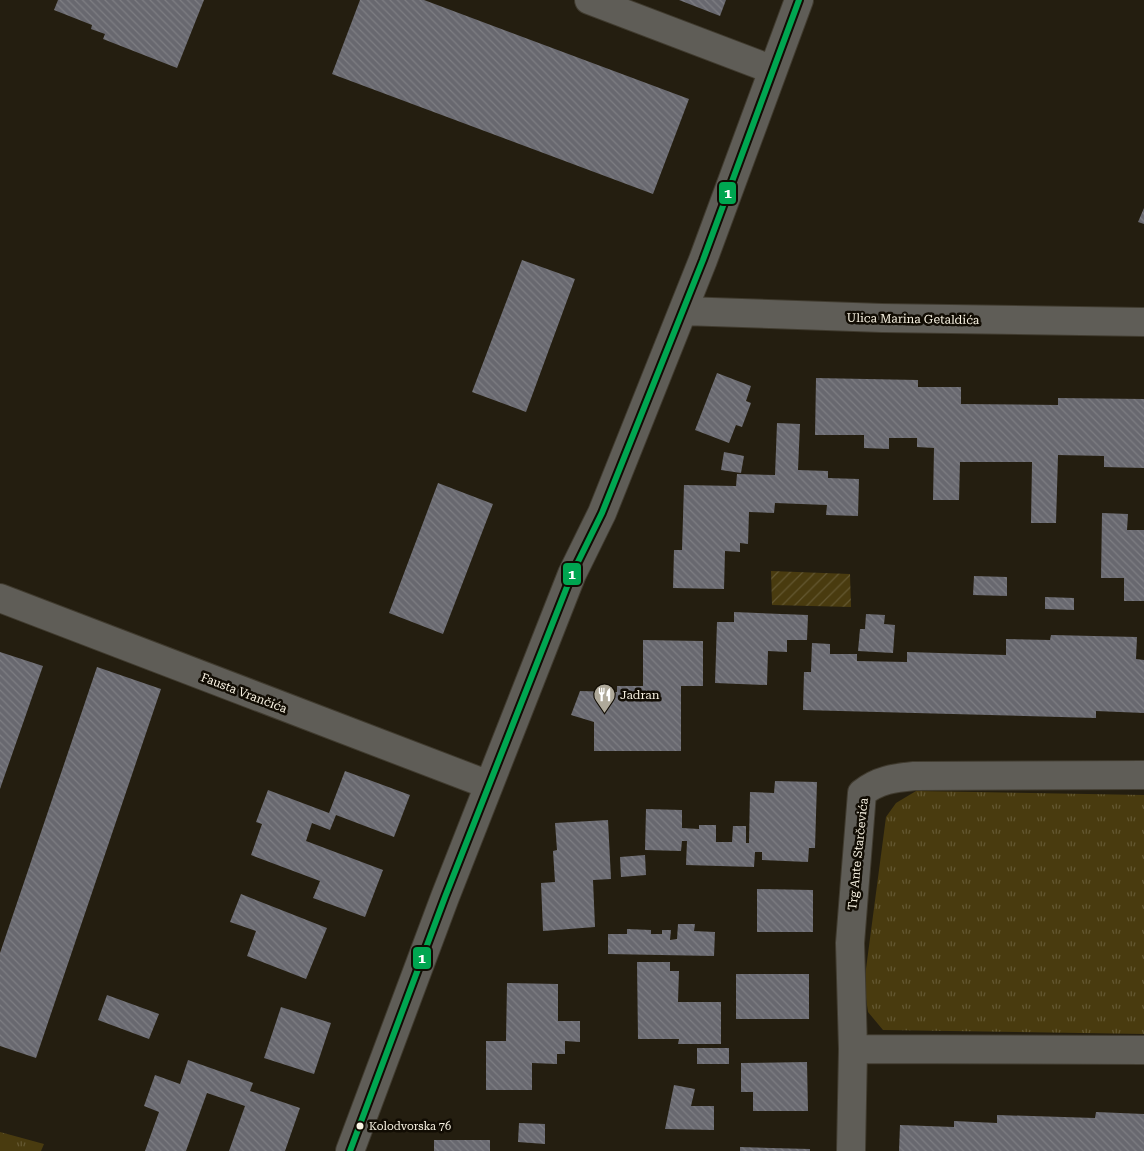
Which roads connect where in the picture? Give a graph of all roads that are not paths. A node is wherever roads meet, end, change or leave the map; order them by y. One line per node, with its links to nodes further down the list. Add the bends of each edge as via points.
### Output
1 (589, 0): 3 (street)
2 (799, 0): 3 (street)
3 (773, 70): 4 (street)
4 (683, 311): 5 (street, Ulica Marina Getaldića); 8 (street, via 602,513 572,574)
5 (1144, 322)
6 (0, 598): 8 (street, Fausta Vrančića)
7 (1144, 775): 9 (street, Trg Ante Starčevića, via 914,776 888,779 862,793 850,944)
8 (489, 785): 11 (street)
9 (853, 1049): 10 (street); 12 (street, Trg Ante Starčevića)
10 (1144, 1050)
11 (350, 1151)
12 (851, 1151)

